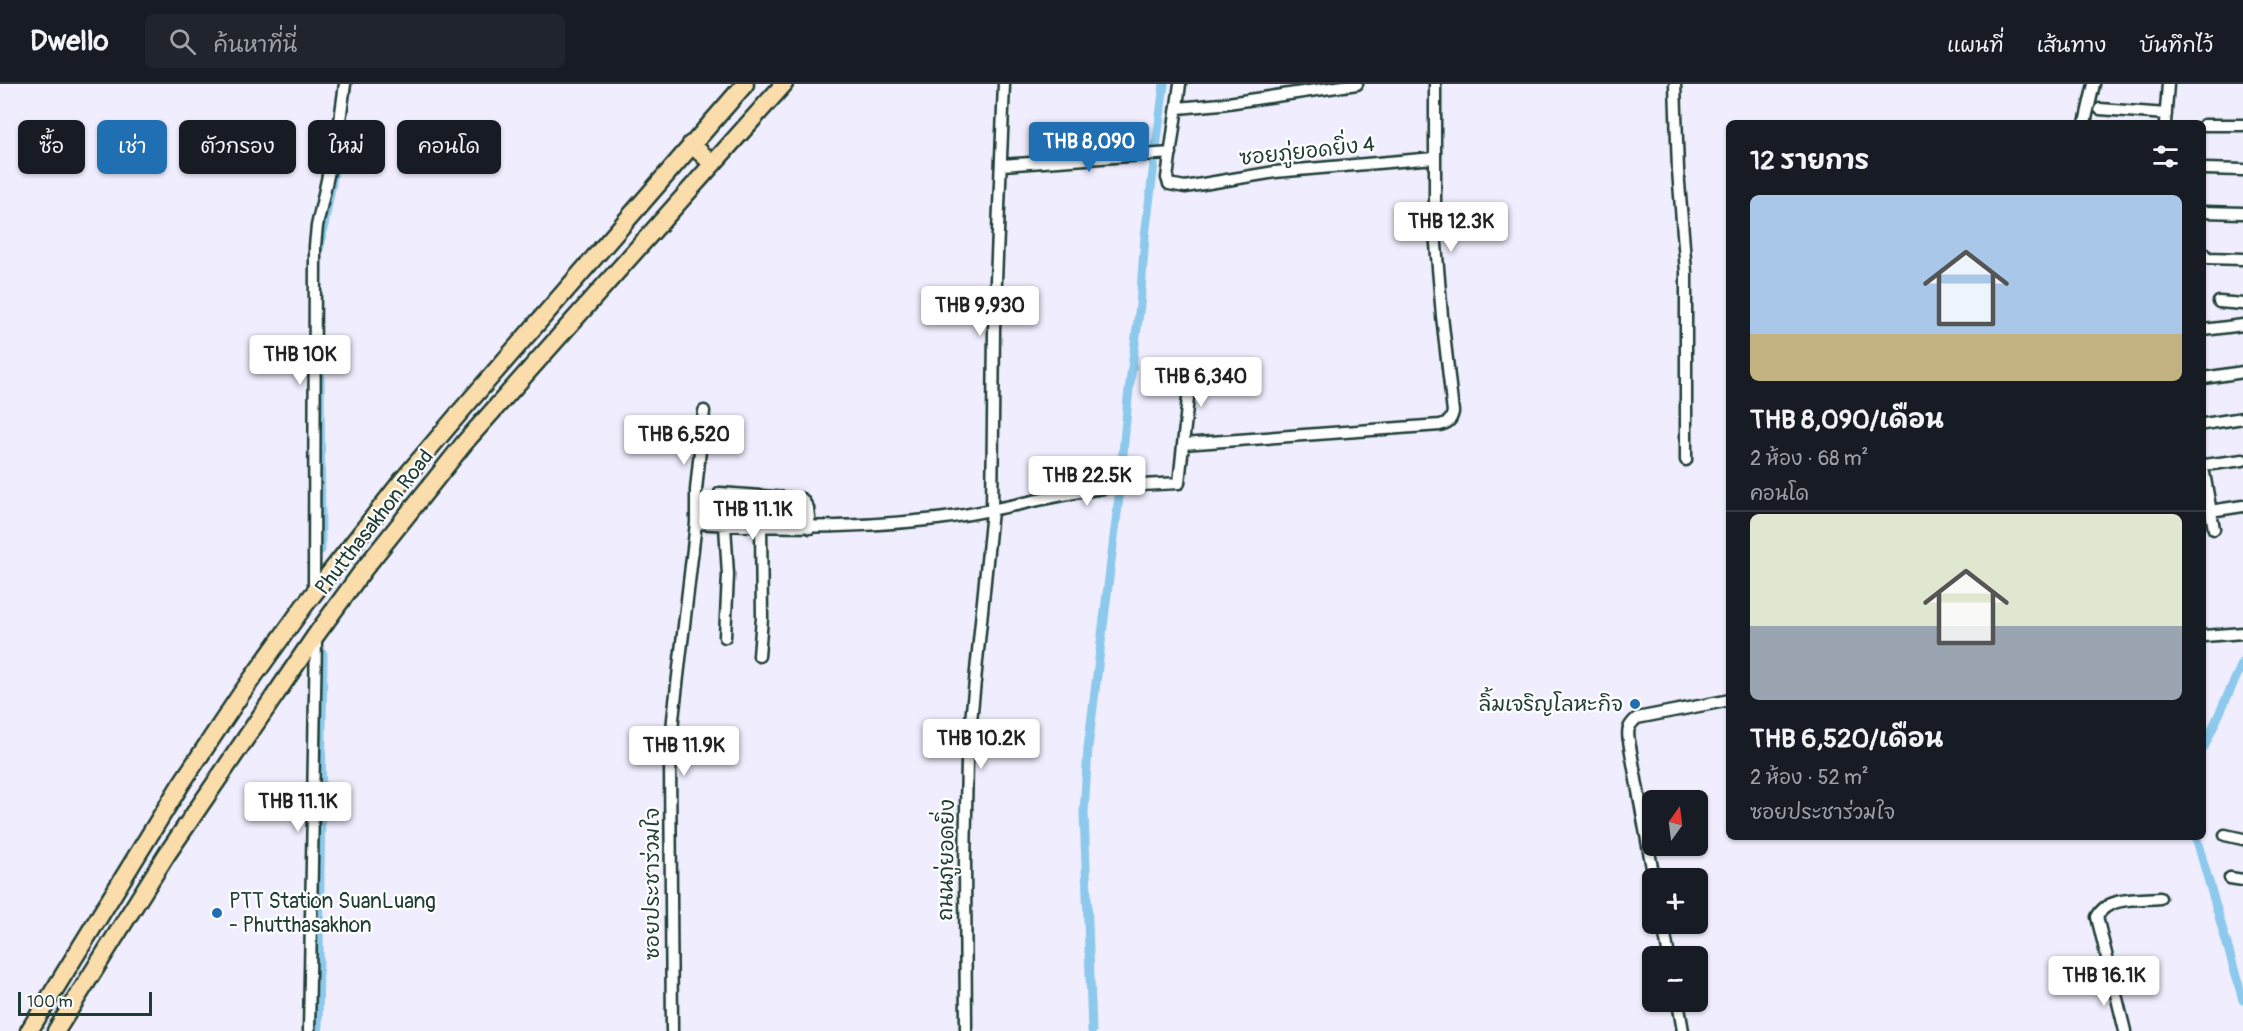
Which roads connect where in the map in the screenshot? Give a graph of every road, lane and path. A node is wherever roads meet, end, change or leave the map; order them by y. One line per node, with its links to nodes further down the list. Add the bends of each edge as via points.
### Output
1 (345, 84): 52 (street, via 315,246)
2 (745, 84): 17 (main road, Phutthasakhon Road)
3 (783, 84): 20 (main road, Phutthasakhon Road)
4 (1004, 84): 21 (street, ถนนภู่ยอดยิ่ง)
5 (1180, 84): 11 (street)
6 (1357, 84): 11 (street)
7 (1435, 84): 19 (street)
8 (1675, 84): 39 (street, via 1686,273)
9 (2094, 84): 14 (street)
10 (2168, 84): 13 (street)
11 (1178, 108): 18 (street)
12 (2100, 109): 13 (street)
13 (2166, 118)
14 (2086, 120)
15 (2206, 125): 16 (street)
16 (2243, 125)
17 (691, 144): 20 (main road); 52 (main road, Phutthasakhon Road, via 401,482)
18 (1171, 153): 19 (street, ซอยภู่ยอดยิ่ง 4, via 1169,184 1185,187 1275,172); 21 (street)
19 (1434, 158): 38 (street, via 1435,232 1452,419 1440,425)
20 (713, 164): 54 (main road, Phutthasakhon Road, via 466,441)
21 (1002, 165): 45 (street, ถนนภู่ยอดยิ่ง, via 994,330)
22 (2206, 169): 23 (street)
23 (2243, 170)
24 (2206, 212): 25 (street)
25 (2243, 213)
26 (2206, 256): 27 (street)
27 (2243, 259)
28 (2218, 302): 29 (street)
29 (2243, 304)
30 (2243, 325): 31 (street)
31 (2206, 330)
32 (1191, 369): 38 (street)
33 (2243, 372): 34 (street)
34 (2206, 378)
35 (704, 411): 47 (street, ซอยประชาร่วมใจ)
36 (2243, 418): 37 (street)
37 (2206, 424)
38 (1184, 444): 45 (street, via 1179,483 1111,487)
39 (1686, 460)
40 (2243, 460): 41 (street)
41 (2206, 465)
42 (2206, 486): 46 (street)
43 (720, 493): 50 (street, via 802,499 808,508)
44 (2243, 506): 46 (street)
45 (992, 511): 50 (street); 70 (street, ถนนภู่ยอดยิ่ง, via 967,761)
46 (2210, 511): 51 (street)
47 (696, 523): 48 (street); 69 (street, ซอยประชาร่วมใจ, via 670,762)
48 (725, 525): 49 (street); 56 (street)
49 (761, 528): 50 (street); 57 (street)
50 (810, 528)
51 (2214, 529)
52 (314, 594): 66 (main road, Phutthasakhon Road, via 181,784)
53 (2243, 633): 55 (street)
54 (316, 635): 67 (main road, Phutthasakhon Road, via 166,854); 68 (street)
55 (2206, 636)
56 (726, 637)
57 (759, 656)
58 (1726, 701): 61 (street, via 1637,718 1630,724 1628,731)
59 (2225, 835): 60 (street)
60 (2243, 839)
61 (1652, 868)
62 (2230, 878): 63 (street)
63 (2243, 880)
64 (2160, 898): 72 (street, via 2109,904 2097,917)
65 (1680, 1012): 71 (street)
66 (28, 1031)
67 (56, 1031)
68 (309, 1031)
69 (672, 1031)
70 (966, 1031)
71 (1683, 1031)
72 (2125, 1031)

